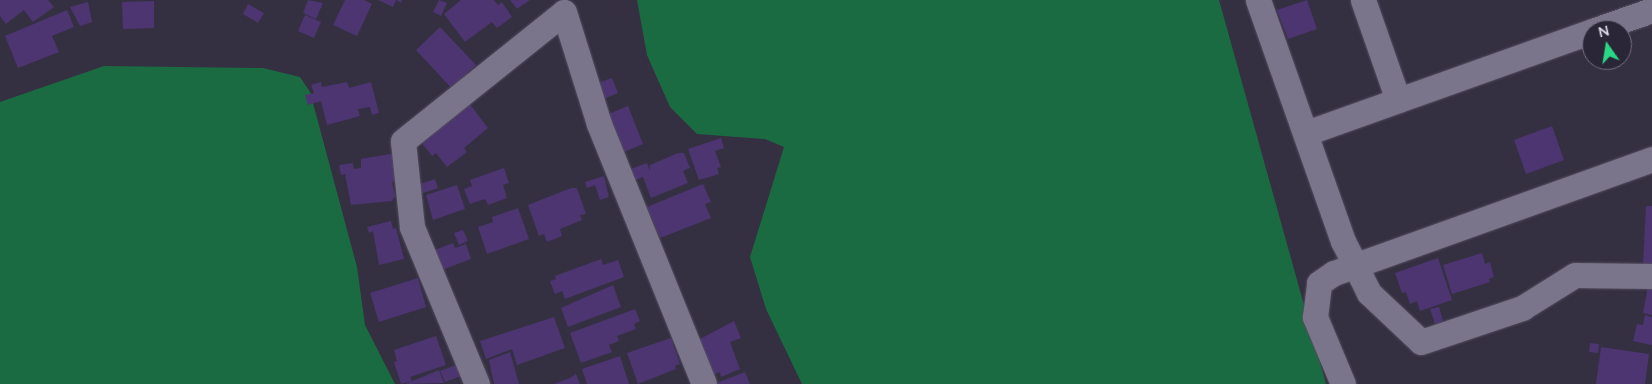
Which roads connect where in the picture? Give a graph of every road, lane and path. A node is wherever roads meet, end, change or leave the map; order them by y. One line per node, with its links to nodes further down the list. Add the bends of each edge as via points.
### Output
1 (1258, 0): 7 (street)
2 (1363, 0): 6 (street)
3 (1652, 10): 4 (street)
4 (1624, 20)
5 (1582, 35): 6 (street)
6 (1398, 100): 7 (street)
7 (1306, 133): 9 (street, via 1343,241)
8 (1652, 159): 9 (street)
9 (1355, 266): 10 (street, via 1368,293 1421,342 1522,308 1575,275); 13 (street, via 1319,283 1316,308 1324,344)
10 (1652, 276)
11 (477, 384): 12 (street, via 412,227 403,141 564,12 599,124)
12 (704, 384)
13 (1343, 384)

